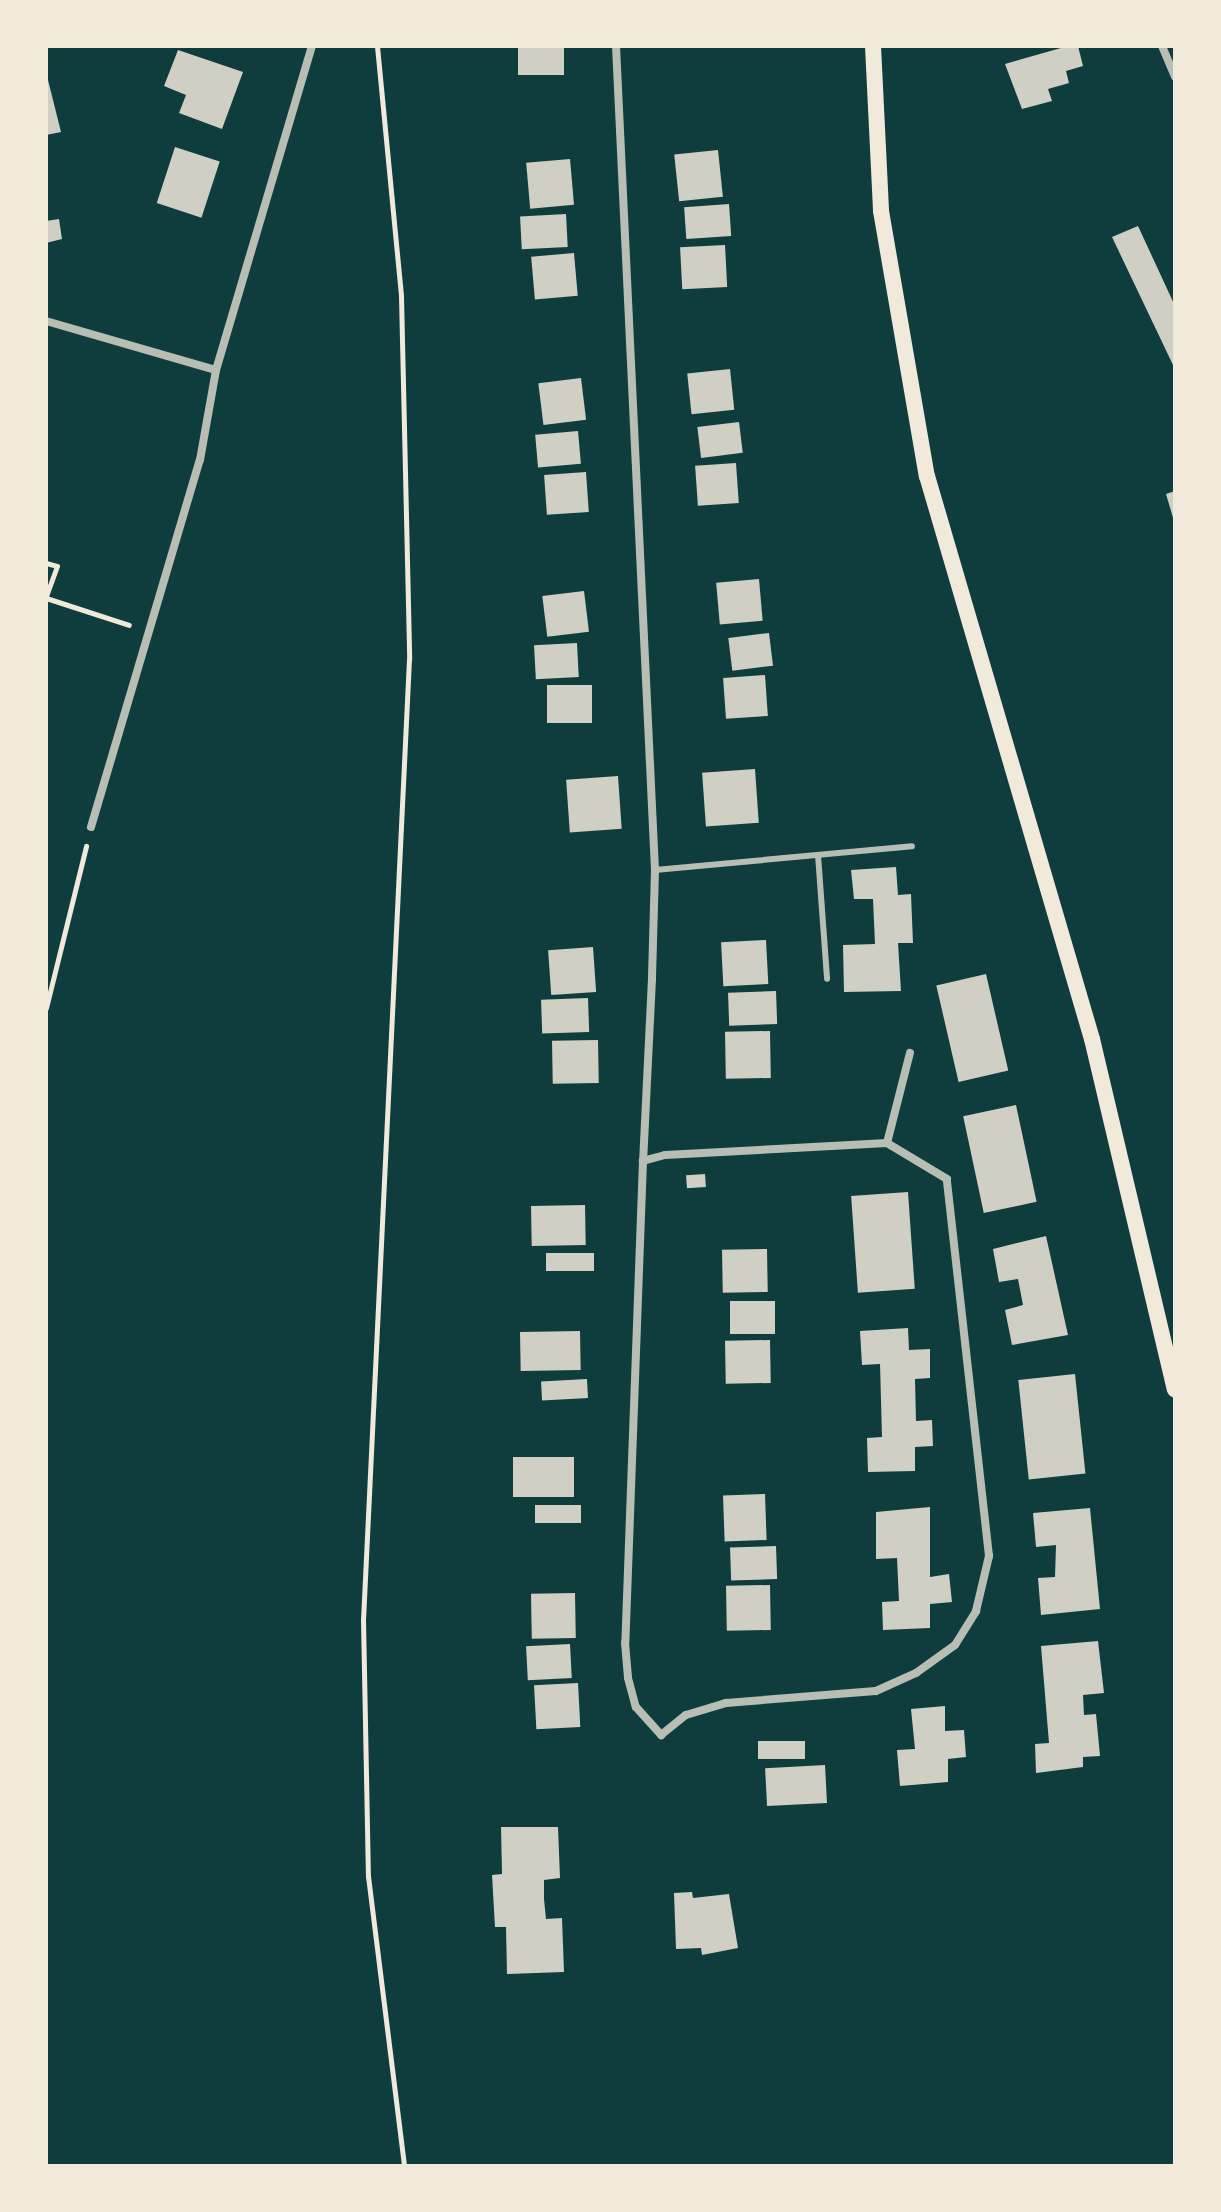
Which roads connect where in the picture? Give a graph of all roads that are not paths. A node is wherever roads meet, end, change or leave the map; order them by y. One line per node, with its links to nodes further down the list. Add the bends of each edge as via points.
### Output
1 (312, 46): 7 (street)
2 (616, 46): 11 (street)
3 (873, 46): 16 (main road, via 881,211 927,476 1092,1039)
4 (1162, 46): 5 (street)
5 (1175, 76)
6 (46, 321): 7 (street)
7 (216, 370): 8 (street, via 200,460)
8 (91, 827)
9 (912, 846): 10 (lane)
10 (818, 855): 11 (lane); 12 (lane)
11 (655, 870): 15 (street)
12 (827, 979)
13 (910, 1053): 14 (street)
14 (887, 1143): 15 (street, via 665,1155); 15 (street, via 947,1179 989,1556 976,1611 955,1645 916,1673 876,1691 726,1703 686,1715 661,1735 636,1707 625,1643)
15 (643, 1161)
16 (1175, 1389)

